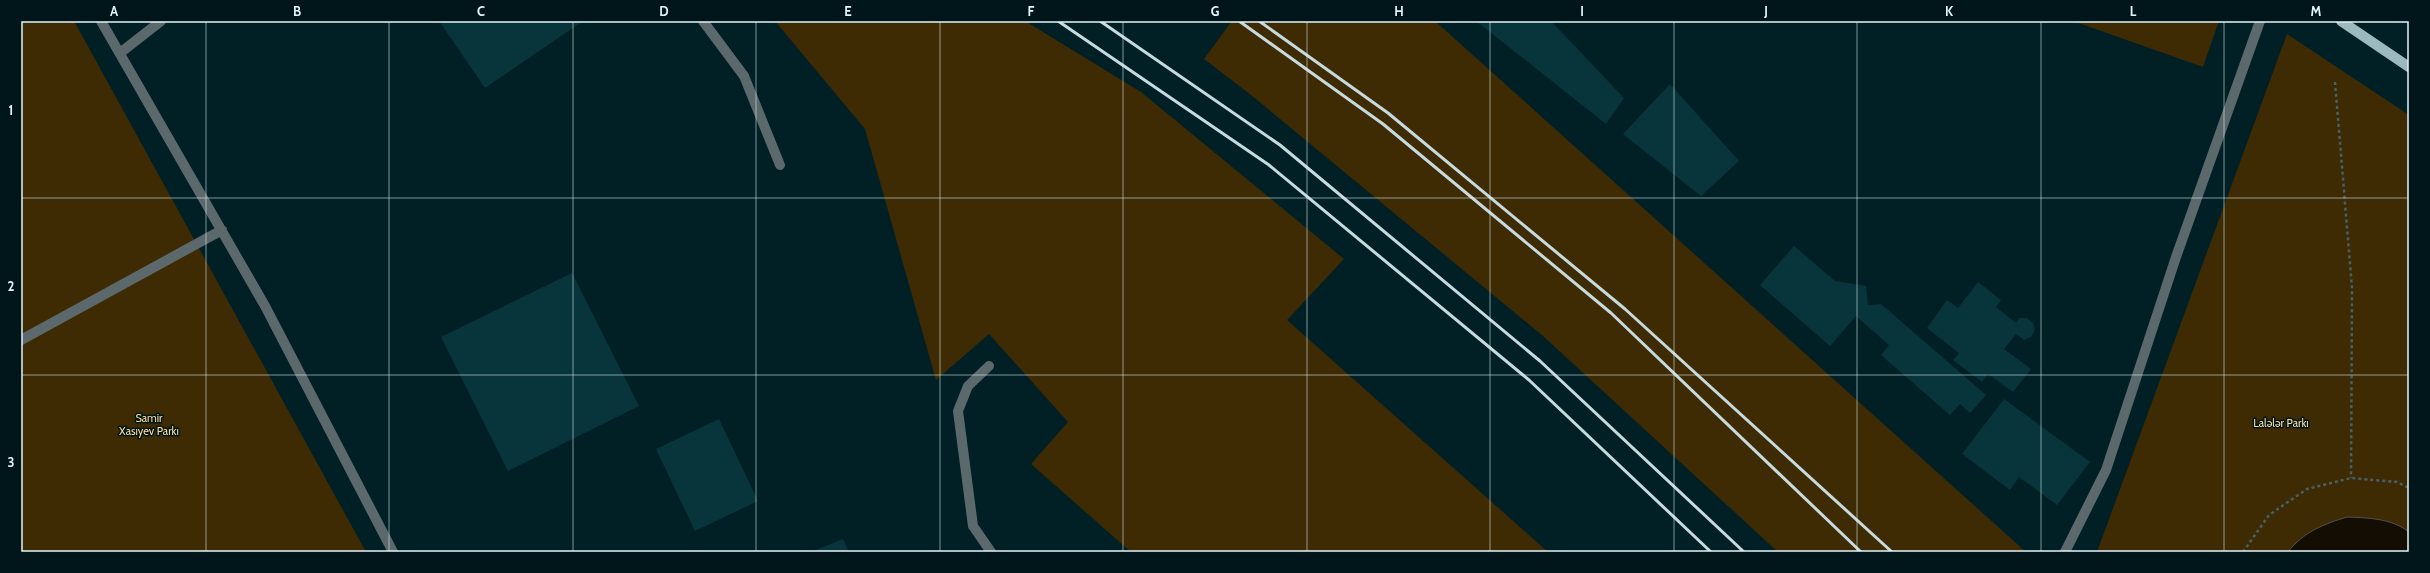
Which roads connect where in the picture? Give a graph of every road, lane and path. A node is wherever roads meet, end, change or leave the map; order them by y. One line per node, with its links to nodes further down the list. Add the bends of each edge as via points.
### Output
1 (101, 21): 6 (lane)
2 (161, 21): 6 (lane)
3 (703, 21): 9 (lane, via 744,76)
4 (2260, 21): 17 (lane, via 2176,257 2106,470)
5 (2341, 21): 7 (main road)
6 (120, 53): 10 (lane)
7 (2409, 67)
8 (2335, 82): 13 (path, via 2352,288)
9 (780, 165)
10 (222, 230): 11 (lane); 15 (lane, via 265,306)
11 (21, 340)
12 (989, 366): 16 (lane, via 968,386 958,411 973,526)
13 (2351, 478): 14 (path, via 2397,482); 18 (path, via 2307,489 2269,515)
14 (2409, 488)
15 (393, 552)
16 (991, 552)
17 (2065, 552)
18 (2243, 552)

